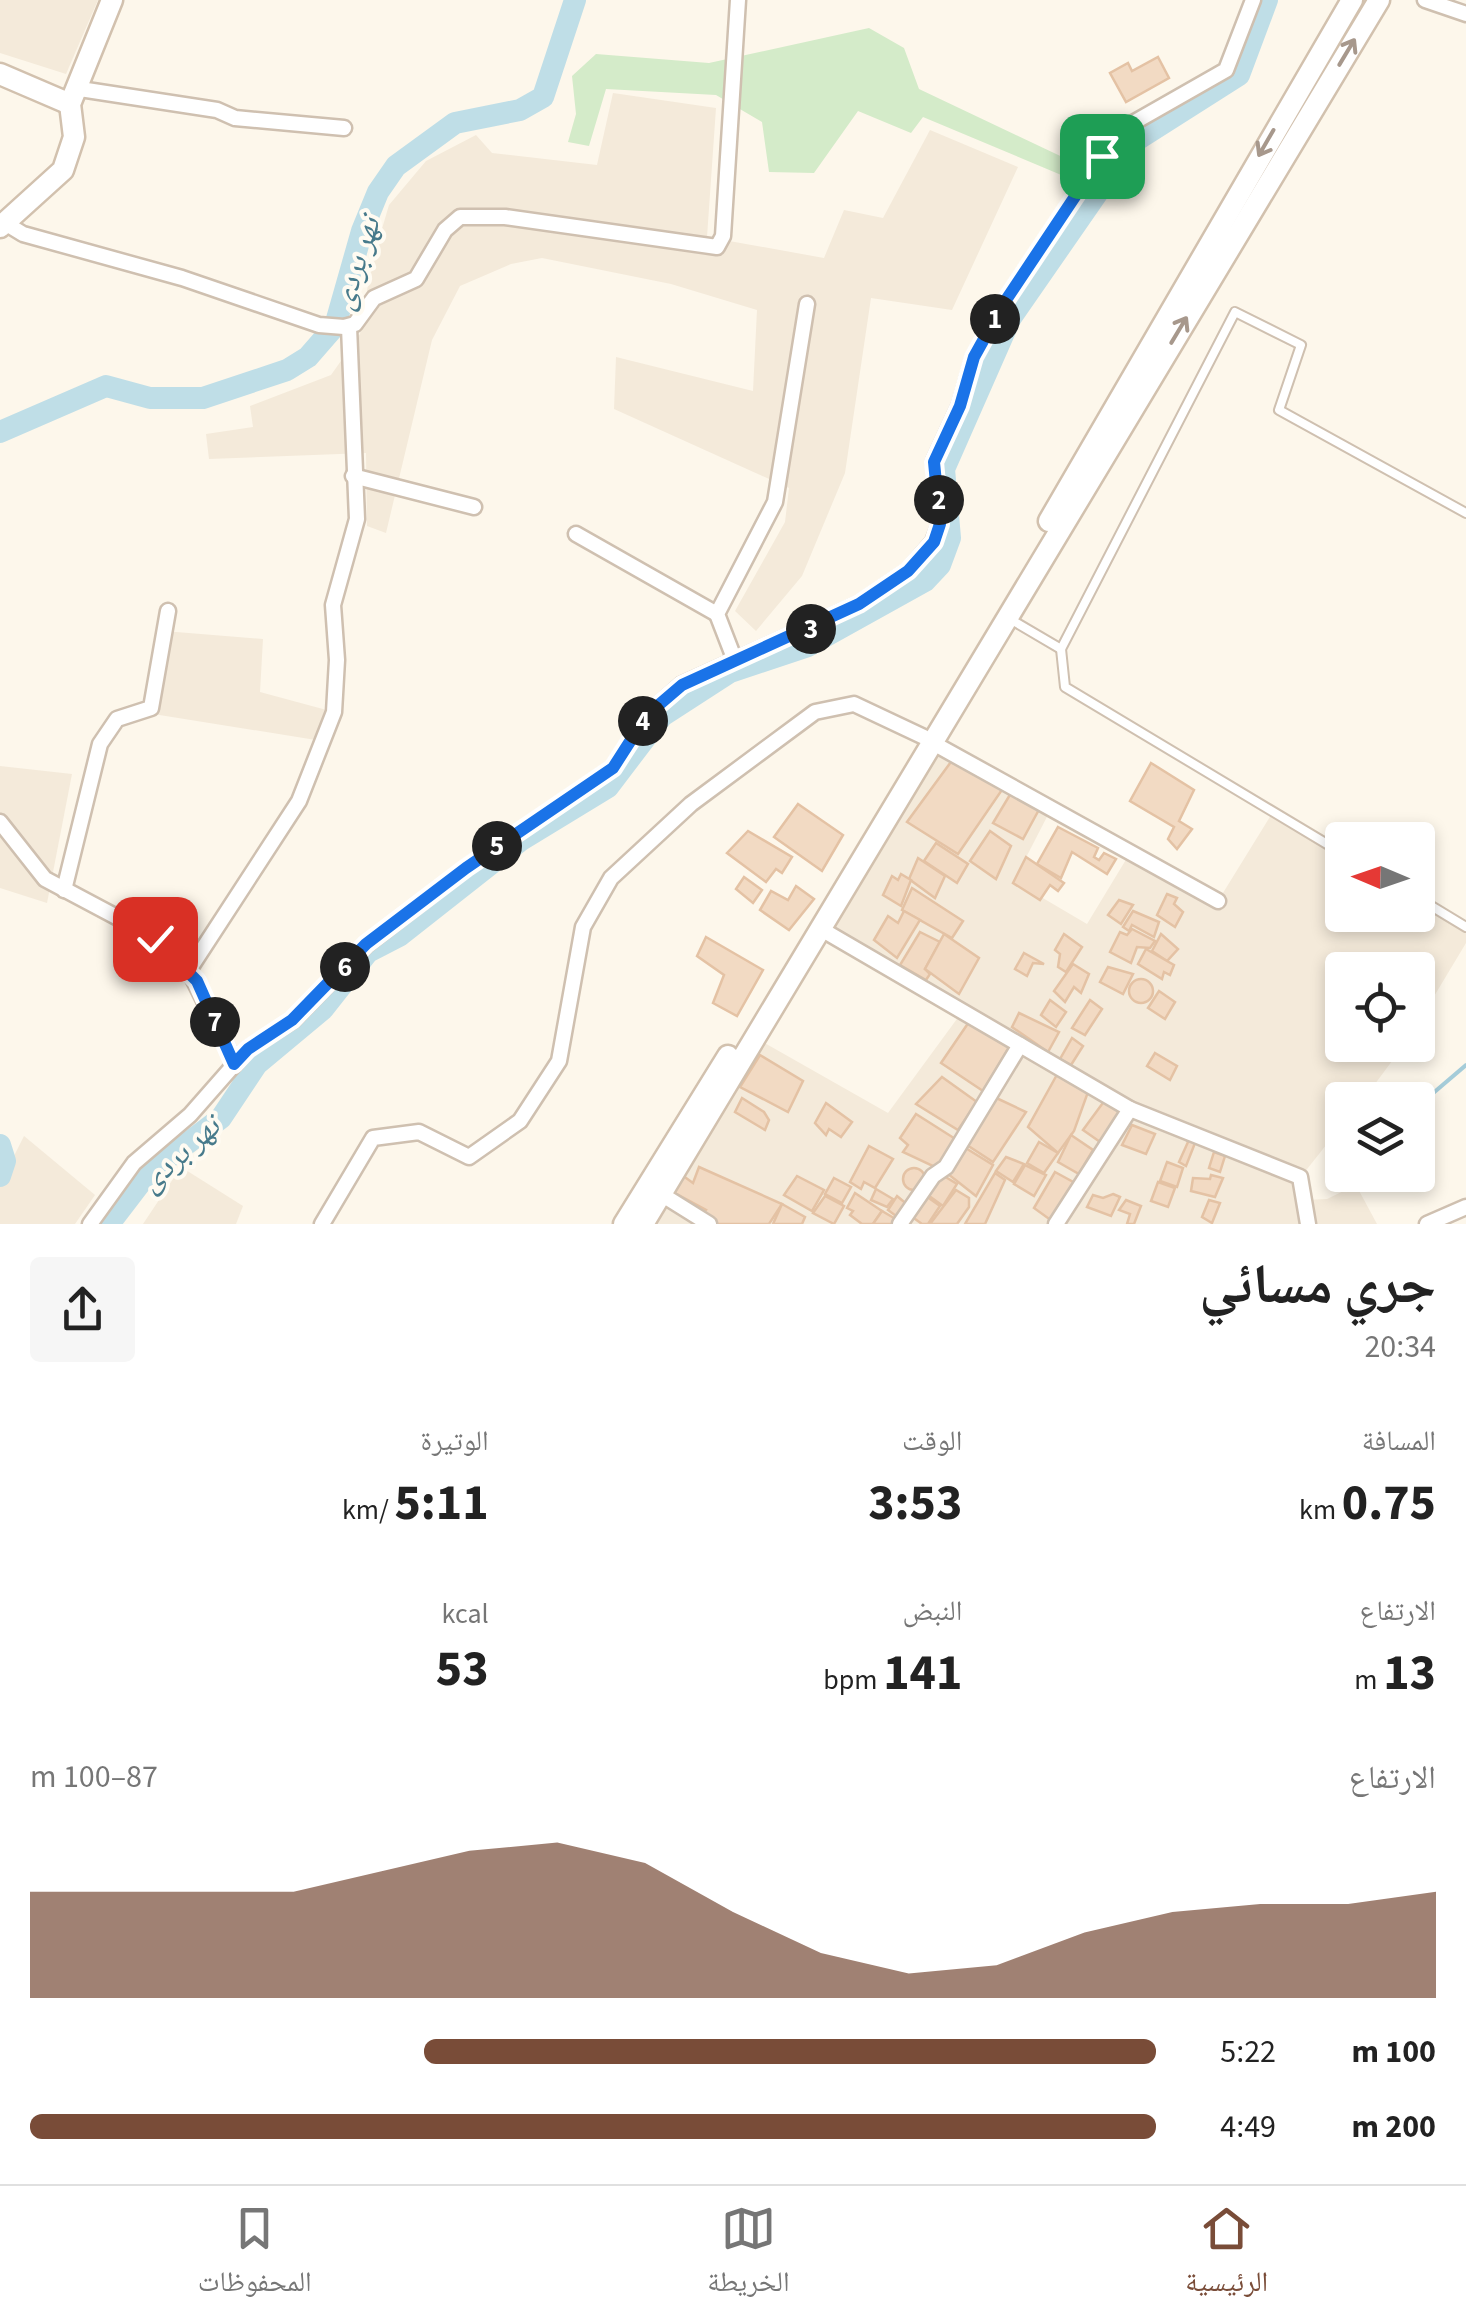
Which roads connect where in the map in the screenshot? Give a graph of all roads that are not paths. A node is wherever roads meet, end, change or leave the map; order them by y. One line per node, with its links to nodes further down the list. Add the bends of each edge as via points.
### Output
1 (112, 0): 9 (main road)
2 (738, 0): 13 (street, via 723,236 716,246 460,217 416,279 374,298)
3 (1253, 0): 22 (street, via 1226,70 1133,123 1102,156 1004,303 974,357 934,462 940,524 934,542 908,571 859,604 782,643)
4 (1352, 0): 23 (main road, one-way to 23)
5 (1379, 0): 20 (main road, one-way to 5)
6 (1425, 0): 7 (street)
7 (1466, 14)
8 (0, 74): 9 (main road)
9 (75, 97): 10 (street); 11 (main road, via 74,138 63,170)
10 (344, 128)
11 (2, 225): 13 (street, via 319,325)
12 (807, 304): 19 (street, via 775,502)
13 (346, 327): 14 (street)
14 (354, 476): 15 (street); 31 (street, via 357,519 333,605 334,712 299,802)
15 (474, 507)
16 (1466, 514): 21 (lane, via 1279,410 1302,345 1235,312)
17 (576, 534): 19 (street)
18 (168, 612): 26 (street, via 151,708 117,719 100,744)
19 (717, 614): 22 (street)
20 (1006, 616): 21 (lane); 23 (main road)
21 (1061, 649): 25 (lane, via 1064,687)
22 (734, 658): 33 (street, via 682,685 647,715 613,768 366,944 292,1020)
23 (928, 740): 27 (street); 30 (main road); 39 (street, via 854,704 815,712 691,804 611,878 583,928 559,1061 520,1121 469,1157 418,1132 372,1138); 40 (main road)
24 (0, 822): 26 (street, via 34,868)
25 (1325, 843)
26 (64, 890): 31 (street, via 141,930)
27 (1218, 902)
28 (1435, 908): 29 (lane)
29 (1466, 927)
30 (822, 929): 32 (street); 35 (main road)
31 (189, 970): 33 (street)
32 (1020, 1046): 34 (street); 43 (street, via 946,1167)
33 (234, 1064): 38 (street, via 190,1115 134,1163)
34 (1130, 1108): 44 (street); 45 (street, via 1300,1177)
35 (661, 1194): 41 (main road); 42 (street)
36 (1466, 1207): 37 (street)
37 (1451, 1220): 46 (street)
38 (90, 1224)
39 (322, 1224)
40 (624, 1224)
41 (643, 1224)
42 (709, 1224)
43 (900, 1224)
44 (1056, 1224)
45 (1308, 1224)
46 (1428, 1224)

